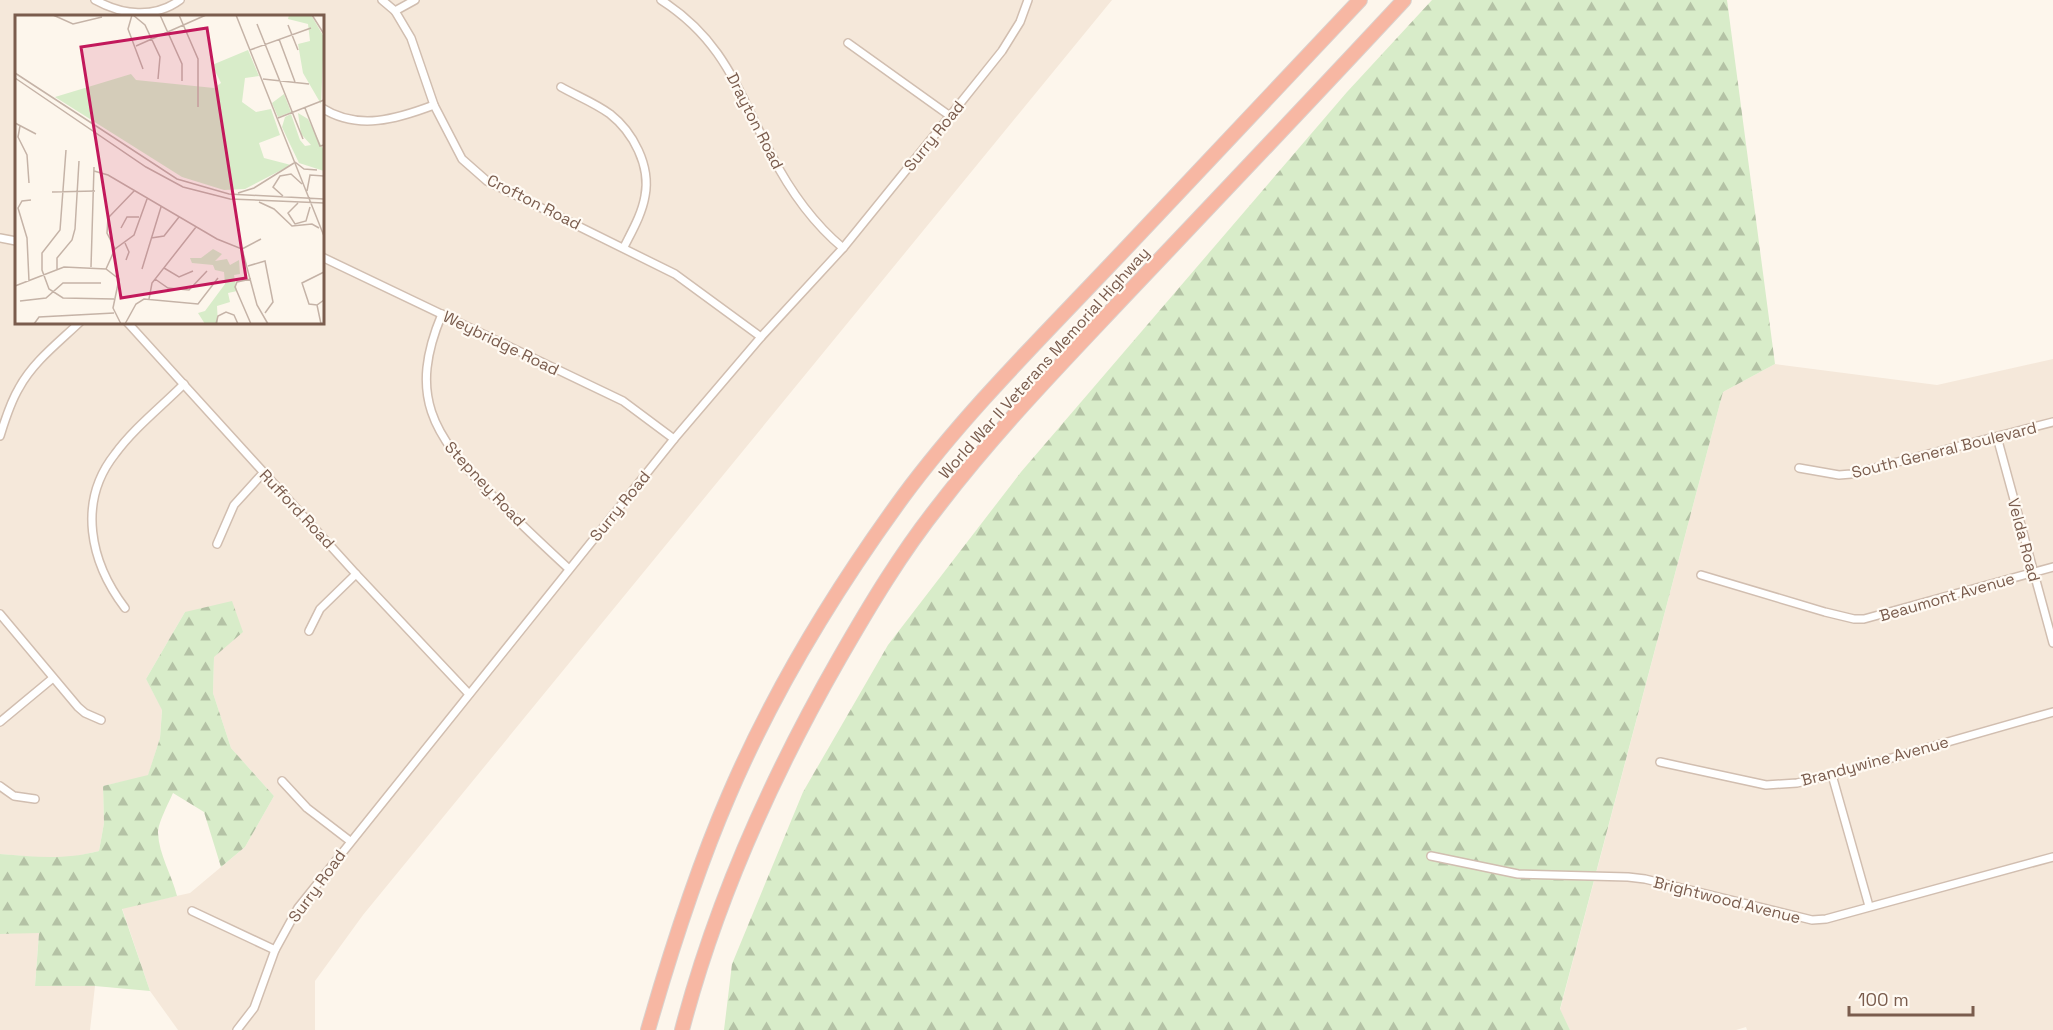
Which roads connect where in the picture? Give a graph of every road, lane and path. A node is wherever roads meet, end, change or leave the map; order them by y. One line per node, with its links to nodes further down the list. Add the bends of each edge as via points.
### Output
1 (95, 0): 2 (street, via 117,10 143,13 162,10)
2 (180, 0)
3 (382, 0): 9 (street, Crofton Road)
4 (415, 0): 9 (street)
5 (662, 0): 18 (street, Drayton Road, via 687,18 713,46 740,89 787,182 821,227)
6 (1028, 0): 14 (street, Surry Road, via 1002,51)
7 (1360, 0): 59 (highway, World War II Veterans Memorial Highway, via 1014,367 934,457 875,536 808,640 730,792 695,879)
8 (1404, 0): 57 (highway, World War II Veterans Memorial Highway, via 1006,424 939,504 893,568 826,682 773,784 707,945)
9 (395, 11): 12 (street, Crofton Road, via 411,38)
10 (848, 44): 14 (street)
11 (561, 87): 17 (street, via 610,114 638,151 647,185 641,210)
12 (434, 105): 13 (street, via 399,117 367,122 343,118); 17 (street, Crofton Road, via 462,159 488,181)
13 (324, 109)
14 (950, 116): 18 (street, Surry Road)
15 (0, 237): 16 (street)
16 (15, 241)
17 (624, 247): 23 (street, Crofton Road, via 675,274)
18 (843, 248): 23 (street, Surry Road)
19 (324, 258): 20 (street, Weybridge Road)
20 (442, 314): 28 (street, Weybridge Road, via 623,401); 33 (street, Stepney Road, via 426,367 436,424 450,449 483,486)
21 (78, 324): 26 (street, via 24,378)
22 (129, 324): 24 (street, Rufford Road)
23 (761, 337): 28 (street, Surry Road)
24 (183, 384): 30 (street, Rufford Road); 37 (street, via 124,441 102,473 95,494 92,524 96,558)
25 (2053, 422): 27 (street, South General Boulevard)
26 (0, 436)
27 (1996, 437): 29 (street, South General Boulevard, via 1851,474); 34 (street, Velda Road)
28 (674, 439): 33 (street, Surry Road)
29 (1799, 468)
30 (263, 473): 31 (street, via 234,505); 35 (street, Rufford Road)
31 (217, 544)
32 (2053, 567): 34 (street, Beaumont Avenue)
33 (569, 569): 42 (street, Surry Road)
34 (2033, 572): 36 (street, Beaumont Avenue, via 1864,619 1825,612); 40 (street, Velda Road)
35 (356, 574): 39 (street, via 320,609); 42 (street, Rufford Road)
36 (1701, 575)
37 (125, 608)
38 (0, 614): 41 (street)
39 (309, 631)
40 (2053, 643)
41 (53, 678): 44 (street, via 78,707); 45 (street)
42 (469, 694): 51 (street, Surry Road)
43 (2053, 712): 47 (street, Brandywine Avenue)
44 (101, 720)
45 (0, 722)
46 (1660, 762): 47 (street, Brandywine Avenue, via 1766,784 1797,783)
47 (1832, 775): 54 (street)
48 (282, 782): 51 (street, via 307,808)
49 (0, 786): 50 (street, via 14,796)
50 (35, 799)
51 (350, 841): 56 (street, Surry Road, via 298,908)
52 (1431, 856): 54 (street, Brightwood Avenue, via 1518,874 1645,879 1800,919 1826,919)
53 (2053, 857): 54 (street, Brightwood Avenue)
54 (1869, 906)
55 (192, 911): 56 (street)
56 (274, 950): 58 (street, Surry Road, via 254,1008)
57 (692, 993): 60 (highway, World War II Veterans Memorial Highway); 61 (highway)
58 (238, 1030)
59 (648, 1030)
60 (682, 1030)
61 (692, 1030)

